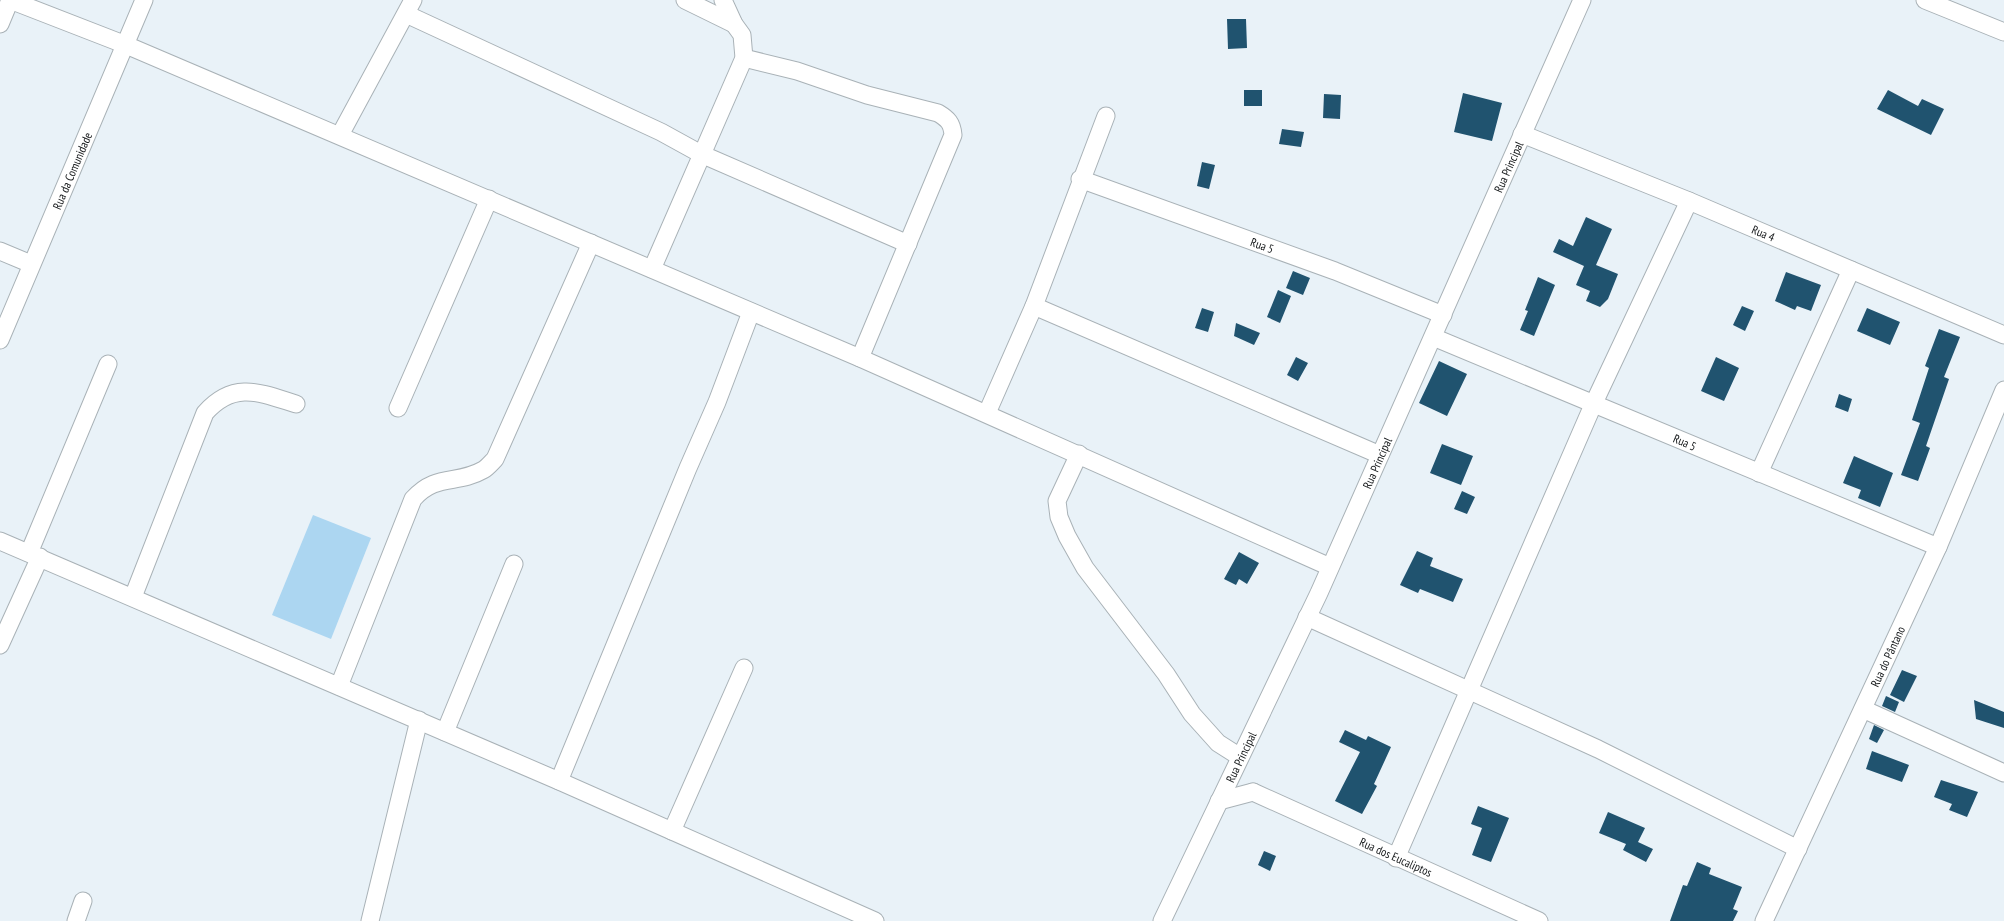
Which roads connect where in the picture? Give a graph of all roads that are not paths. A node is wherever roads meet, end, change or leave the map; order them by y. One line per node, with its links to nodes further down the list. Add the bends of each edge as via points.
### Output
1 (10, 0): 8 (street); 11 (street)
2 (144, 0): 11 (street, Rua da Comunidade)
3 (685, 0): 9 (street)
4 (723, 0): 9 (street)
5 (1582, 0): 14 (street, Rua Principal)
6 (1925, 0): 10 (street)
7 (409, 7): 15 (street); 16 (street)
8 (0, 24)
9 (734, 24): 12 (street, via 742,36)
10 (2004, 32)
11 (126, 45): 15 (street); 23 (street, Rua da Comunidade)
12 (744, 58): 16 (street); 21 (street, via 797,71 867,95 938,113 948,119 953,135)
13 (1106, 116): 17 (street)
14 (1522, 134): 19 (street, Rua 4); 28 (street, Rua Principal)
15 (340, 135): 18 (street)
16 (701, 154): 21 (street); 24 (street)
17 (1080, 179): 26 (street); 28 (street, Rua 5, via 1334,271)
18 (489, 199): 20 (street); 37 (street)
19 (1689, 201): 25 (street, Rua 4); 36 (street)
20 (591, 243): 24 (street); 51 (street, via 495,460 484,470 422,488 413,499)
21 (908, 244): 32 (street)
22 (0, 251): 23 (street)
23 (31, 264): 31 (street, Rua da Comunidade)
24 (652, 269): 27 (street)
25 (1851, 270): 29 (street, Rua 4); 41 (street)
26 (1034, 306): 38 (street); 40 (street)
27 (752, 312): 32 (street); 58 (street)
28 (1442, 315): 30 (street, Rua Principal)
29 (2004, 335)
30 (1433, 337): 36 (street, Rua 5); 40 (street, Rua Principal)
31 (0, 340)
32 (860, 358): 38 (street)
33 (108, 364): 44 (street)
34 (2004, 390): 43 (street, Rua do Pântano)
35 (296, 404): 47 (street, via 257,391 232,393 216,401 205,413)
36 (1594, 405): 41 (street, Rua 5); 52 (street)
37 (398, 408)
38 (987, 413): 39 (street)
39 (1079, 454): 46 (street); 56 (street, via 1057,500 1059,517 1067,536 1085,568 1166,674 1192,714)
40 (1380, 455): 46 (street, Rua Principal)
41 (1759, 473): 43 (street, Rua 5)
42 (0, 541): 44 (street)
43 (1938, 547): 53 (street, Rua do Pântano)
44 (35, 555): 47 (street); 49 (street)
45 (514, 564): 55 (street)
46 (1330, 567): 48 (street, Rua Principal)
47 (133, 597): 51 (street)
48 (1307, 617): 52 (street); 56 (street, Rua Principal)
49 (0, 644)
50 (744, 668): 61 (street)
51 (339, 686): 54 (street)
52 (1468, 691): 62 (street, via 1598,749); 63 (street)
53 (1863, 709): 57 (street); 62 (street, Rua do Pântano)
54 (418, 720): 55 (street); 66 (street)
55 (445, 732): 58 (street)
56 (1238, 762): 59 (street); 60 (street, Rua Principal)
57 (2004, 773)
58 (559, 781): 61 (street)
59 (1254, 792): 60 (street); 63 (street, Rua dos Eucaliptos)
60 (1219, 801): 68 (street, Rua Principal)
61 (672, 831): 67 (street)
62 (1798, 849): 70 (street, Rua do Pântano)
63 (1396, 858): 69 (street, Rua dos Eucaliptos)
64 (83, 901): 65 (street)
65 (76, 921)
66 (370, 921)
67 (874, 921)
68 (1162, 921)
69 (1539, 921)
70 (1764, 921)

